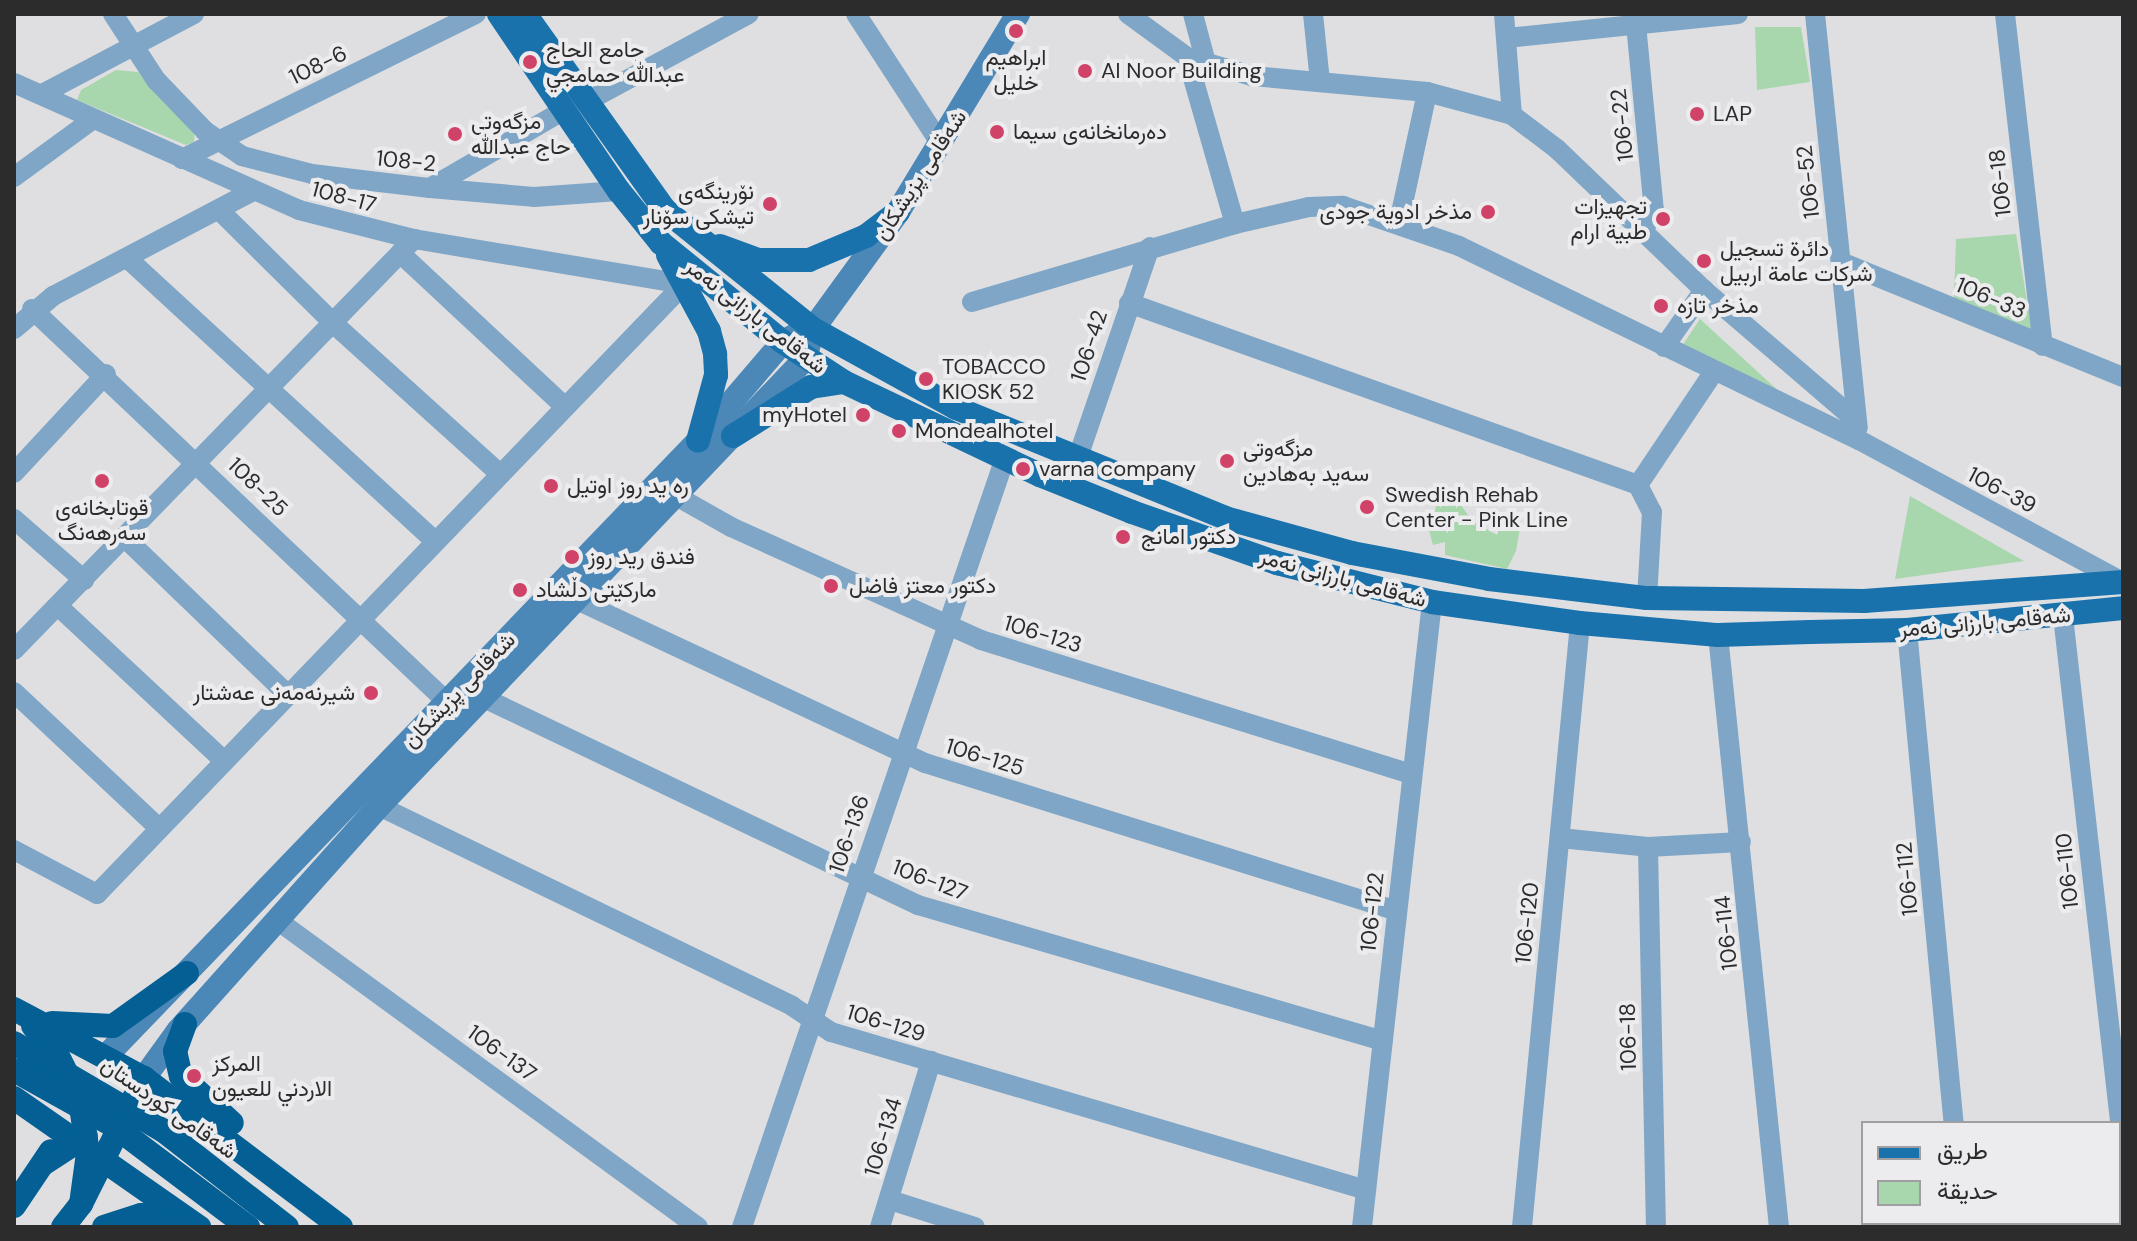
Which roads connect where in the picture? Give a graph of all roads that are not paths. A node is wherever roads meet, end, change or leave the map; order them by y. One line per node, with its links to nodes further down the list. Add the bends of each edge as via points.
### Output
1 (113, 14): 18 (street, 108-2)
2 (194, 14): 18 (street)
3 (476, 14): 27 (street, 108-6)
4 (499, 14): 24 (main road)
5 (525, 14): 24 (main road)
6 (749, 14): 24 (street)
7 (856, 14): 28 (street)
8 (1018, 14): 28 (main road, شەقامی پزیشکان)
9 (1128, 14): 19 (street)
10 (1193, 14): 19 (street)
11 (1313, 14): 20 (street)
12 (1504, 14): 17 (street)
13 (1738, 14): 16 (street)
14 (1815, 14): 44 (street, 106-52)
15 (2005, 14): 54 (street, 106-18)
16 (1636, 19): 17 (street); 38 (street, 106-22, via 1654,210)
17 (1507, 38): 25 (street)
18 (133, 46): 23 (street); 27 (street, 108-2, via 156,80)
19 (1196, 60): 20 (street, via 1252,76); 37 (street)
20 (1320, 82): 22 (street)
21 (14, 83): 23 (street, 108-17)
22 (1427, 92): 25 (street); 36 (street)
23 (42, 94): 26 (street, 108-17)
24 (575, 106): 31 (street); 33 (main road, شەقامی بارزانی نەمر); 39 (main road, شەقامی بارزانی نەمر)
25 (1512, 115): 38 (street)
26 (92, 120): 29 (street, 108-17); 30 (street)
27 (218, 142): 29 (street, 108-6); 31 (street, 108-2, via 256,160 331,177)
28 (940, 143): 35 (main road, شەقامی پزیشکان)
29 (182, 159): 32 (street, 108-17)
30 (14, 177)
31 (430, 188): 33 (street, 108-2, via 534,197)
32 (253, 191): 34 (street); 41 (street, 108-17)
33 (619, 191): 40 (main road, شەقامی بارزانی نەمر)
34 (219, 210): 43 (street); 50 (street)
35 (898, 212): 39 (main road, via 835,252 785,262 758,260); 52 (main road, شەقامی پزیشکان)
36 (1399, 222): 37 (street, via 1330,205); 55 (street)
37 (1235, 224): 42 (street)
38 (1645, 228): 46 (street)
39 (689, 231): 52 (main road, شەقامی بارزانی نەمر)
40 (661, 243): 45 (main road); 53 (main road, شەقامی بارزانی نەمر)
41 (407, 246): 45 (street, 108-17); 50 (street); 62 (street)
42 (1150, 247): 47 (street); 48 (street, 106-42)
43 (127, 258): 49 (street); 61 (street)
44 (1841, 262): 54 (street, 106-33); 63 (street, 106-52)
45 (684, 284): 62 (street); 65 (main road, via 715,354 716,375)
46 (1704, 290): 55 (street); 63 (street)
47 (972, 302)
48 (1129, 303): 67 (street, 106-42); 71 (street)
49 (32, 309): 51 (street); 58 (street, 108-25)
50 (334, 324): 61 (street); 70 (street)
51 (14, 329)
52 (813, 329): 53 (main road, شەقامی پزیشکان); 56 (main road, شەقامی پزیشکان); 67 (main road, شەقامی بارزانی نەمر, via 956,408)
53 (783, 342): 56 (main road, شەقامی بارزانی نەمر); 65 (main road, شەقامی پزیشکان)
54 (2043, 346): 59 (street, 106-33)
55 (1664, 347): 57 (street)
56 (805, 359): 60 (main road, شەقامی بارزانی نەمر); 64 (main road, شەقامی پزیشکان)
57 (1713, 373): 63 (street); 71 (street)
58 (106, 374): 68 (street, 108-25); 69 (street)
59 (2123, 377)
60 (844, 382): 64 (main road, via 811,387); 66 (main road, شەقامی بارزانی نەمر)
61 (270, 389): 68 (street); 75 (street)
62 (564, 406): 70 (street)
63 (1858, 430): 77 (street, 106-39)
64 (733, 436): 72 (main road, شەقامی پزیشکان)
65 (698, 441): 93 (main road, شەقامی پزیشکان)
66 (1005, 458): 80 (main road, شەقامی بارزانی نەمر, via 1132,512 1277,563); 86 (street, 106-136)
67 (1077, 460): 78 (main road, شەقامی بارزانی نەمر, via 1225,518 1352,553 1489,579)
68 (198, 463): 74 (street); 84 (street, 108-25)
69 (14, 473)
70 (500, 474): 75 (street)
71 (1638, 485): 78 (street, via 1652,512)
72 (678, 497): 79 (main road, شەقامی پزیشکان); 86 (street, 106-123, via 731,527)
73 (14, 519): 76 (street)
74 (125, 538): 76 (street); 91 (street)
75 (435, 541): 84 (street)
76 (84, 580): 81 (street)
77 (2123, 582): 78 (main road, شەقامی بارزانی نەمر, via 1864,601)
78 (1647, 598)
79 (579, 601): 92 (main road, شەقامی پزیشکان); 94 (street, 106-125)
80 (1432, 602): 85 (main road, شەقامی بارزانی نەمر); 96 (street, 106-122)
81 (58, 606): 89 (street); 95 (street)
82 (2122, 609): 83 (main road, شەقامی بارزانی نەمر)
83 (2063, 616): 87 (main road, شەقامی بارزانی نەمر); 122 (street, 106-110)
84 (361, 619): 91 (street); 93 (street, 108-25)
85 (1580, 623): 88 (main road, شەقامی بارزانی نەمر); 99 (street, 106-120)
86 (947, 626): 94 (street, 106-136); 96 (street, 106-123)
87 (1907, 630): 88 (main road, شەقامی بارزانی نەمر); 121 (street, 106-112)
88 (1718, 635): 100 (street, 106-114)
89 (15, 648)
90 (14, 692): 98 (street)
91 (288, 695): 95 (street)
92 (486, 699): 97 (main road, شەقامی پزیشکان); 103 (street, 106-127)
93 (447, 702): 106 (main road, شەقامی پزیشکان)
94 (901, 754): 103 (street, 106-136); 104 (street, 106-125)
95 (224, 761): 98 (street)
96 (1412, 774): 104 (street, 106-122)
97 (379, 806): 105 (main road, شەقامی پزیشکان); 108 (street, 106-129)
98 (159, 828): 102 (street, via 97,894)
99 (1560, 838): 101 (street); 145 (street, 106-120)
100 (1741, 842): 101 (street); 147 (street, 106-114)
101 (1648, 847): 146 (street, 106-18)
102 (14, 850)
103 (860, 878): 108 (street, 106-136); 112 (street, 106-127, via 934,910)
104 (1396, 911): 112 (street, 106-122)
105 (277, 920): 110 (main road, شەقامی پزیشکان); 140 (street, 106-137)
106 (187, 973): 109 (highway, via 113,1026); 111 (main road, شەقامی پزیشکان)
107 (14, 1010): 109 (highway, شەقامی کوردستان); 120 (highway, via 56,1052)
108 (811, 1017): 115 (street, 106-129, via 831,1032); 141 (street, 106-136)
109 (40, 1022): 114 (highway, شەقامی کوردستان)
110 (185, 1024): 116 (main road, شەقامی پزیشکان); 139 (highway, via 175,1055 186,1082)
111 (126, 1035): 114 (main road, شەقامی پزیشکان); 116 (main road, via 126,1055 133,1064)
112 (1382, 1041): 127 (street, 106-122)
113 (14, 1043): 137 (highway, شەقامی کوردستان, bridge, via 164,1131)
114 (106, 1056): 116 (highway, شەقامی کوردستان); 118 (highway); 120 (highway)
115 (931, 1061): 127 (street, 106-129); 128 (street, 106-134)
116 (151, 1068): 118 (highway); 123 (highway); 124 (highway, شەقامی کوردستان)
117 (14, 1070): 136 (highway, bridge, via 114,1126)
118 (106, 1094): 120 (highway); 123 (highway)
119 (14, 1097): 120 (highway); 125 (highway)
120 (80, 1100): 125 (highway)
121 (1954, 1121)
122 (2120, 1121)
123 (116, 1129): 124 (highway, via 177,1122); 125 (highway); 129 (highway, via 131,1168)
124 (225, 1135): 139 (highway, شەقامی کوردستان)
125 (83, 1144): 126 (highway); 129 (highway); 131 (highway, via 81,1204)
126 (39, 1172): 130 (highway); 131 (highway, via 62,1167 79,1176 79,1190)
127 (1366, 1190): 144 (street, 106-122)
128 (890, 1200): 142 (street, 106-134); 143 (street)
129 (165, 1203): 134 (highway)
130 (14, 1206)
131 (61, 1227)
132 (104, 1227): 133 (highway, via 150,1215)
133 (189, 1227)
134 (199, 1227)
135 (212, 1227): 138 (highway, via 208,1208 213,1190 230,1174 248,1170)
136 (248, 1227)
137 (287, 1227)
138 (330, 1227)
139 (344, 1227)
140 (698, 1227)
141 (742, 1227)
142 (880, 1227)
143 (975, 1227)
144 (1362, 1227)
145 (1522, 1227)
146 (1656, 1227)
147 (1779, 1227)

